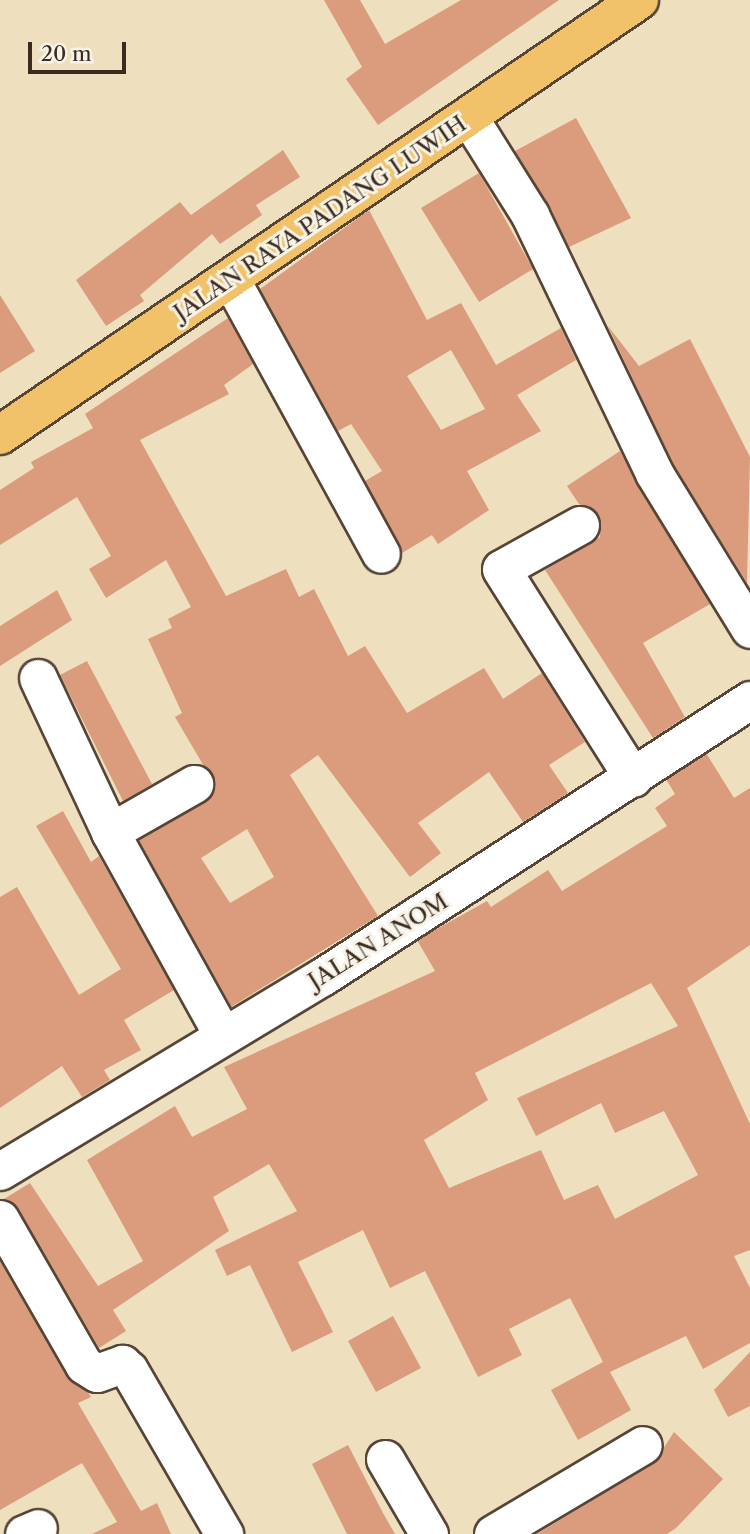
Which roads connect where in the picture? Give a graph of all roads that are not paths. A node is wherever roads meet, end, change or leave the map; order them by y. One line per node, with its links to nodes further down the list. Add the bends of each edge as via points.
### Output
1 (639, 0): 2 (main road, JALAN RAYA PADANG LUWIH)
2 (468, 116): 3 (main road, JALAN RAYA PADANG LUWIH); 7 (street, via 530,215 654,473)
3 (231, 280): 4 (main road, JALAN RAYA PADANG LUWIH); 6 (street)
4 (0, 435)
5 (580, 525): 10 (street, via 501,569)
6 (381, 554)
7 (750, 629)
8 (38, 678): 12 (street)
9 (750, 700): 10 (street, JALAN ANOM)
10 (633, 778): 13 (street, JALAN ANOM)
11 (194, 784): 12 (street)
12 (110, 832): 13 (street)
13 (223, 1036): 14 (street, JALAN ANOM)
14 (0, 1171)
15 (0, 1219): 18 (street, via 84,1365 96,1373 122,1364 129,1370)
16 (643, 1445): 20 (street)
17 (384, 1458): 19 (street)
18 (224, 1534)
19 (429, 1534)
20 (493, 1534)

